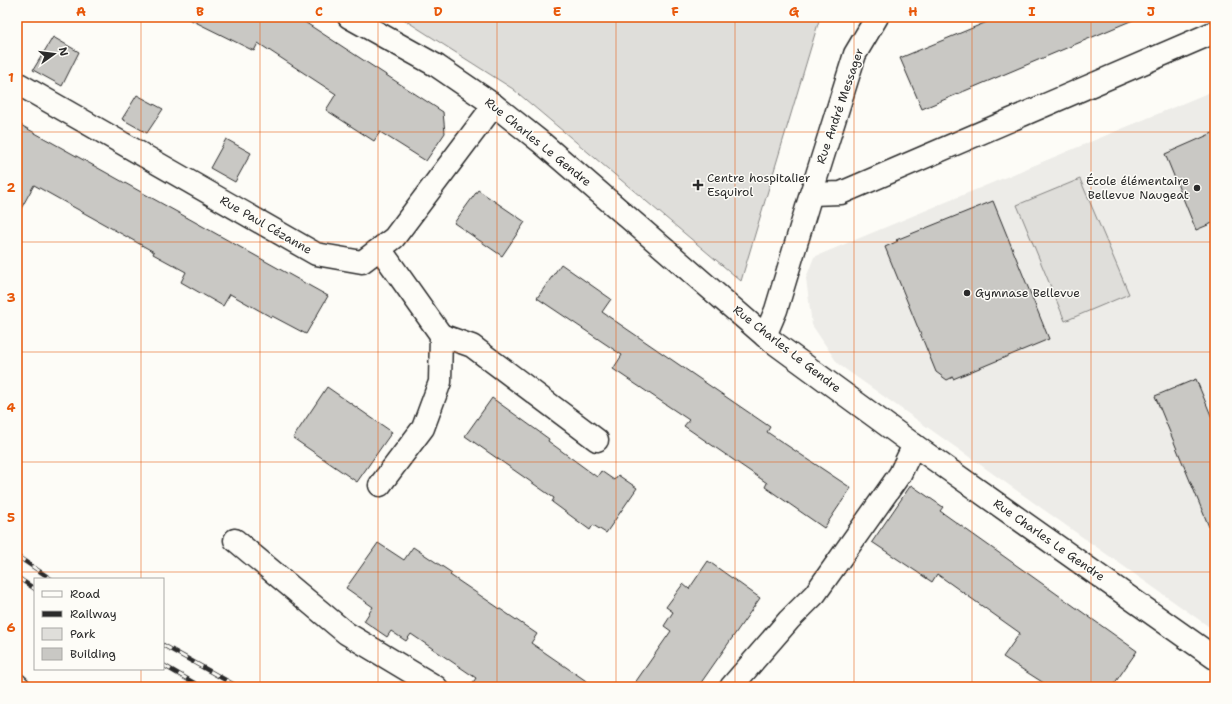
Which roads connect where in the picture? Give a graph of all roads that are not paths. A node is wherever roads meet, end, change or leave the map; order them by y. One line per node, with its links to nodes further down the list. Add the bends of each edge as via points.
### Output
1 (349, 17): 5 (street, Rue Charles Le Gendre, via 436,66)
2 (877, 17): 6 (street, Rue André Messager, via 855,54)
3 (1215, 32): 6 (street, via 841,193)
4 (17, 83): 7 (street, Rue Paul Cézanne, via 316,254 362,262)
5 (494, 105): 7 (street, Rue Paul Cézanne, via 394,238); 9 (street, Rue Charles Le Gendre, via 542,143)
6 (811, 194): 9 (street, Rue André Messager, via 776,310)
7 (380, 249): 8 (street)
8 (441, 335): 10 (street, via 472,346); 12 (street, via 440,382 423,428)
9 (765, 336): 11 (street, Rue Charles Le Gendre)
10 (597, 440)
11 (914, 445): 14 (street, Rue Charles Le Gendre); 16 (street, via 900,474 815,594)
12 (380, 485)
13 (235, 540): 15 (street, via 346,633)
14 (1215, 658)
15 (436, 687)
16 (731, 687)

